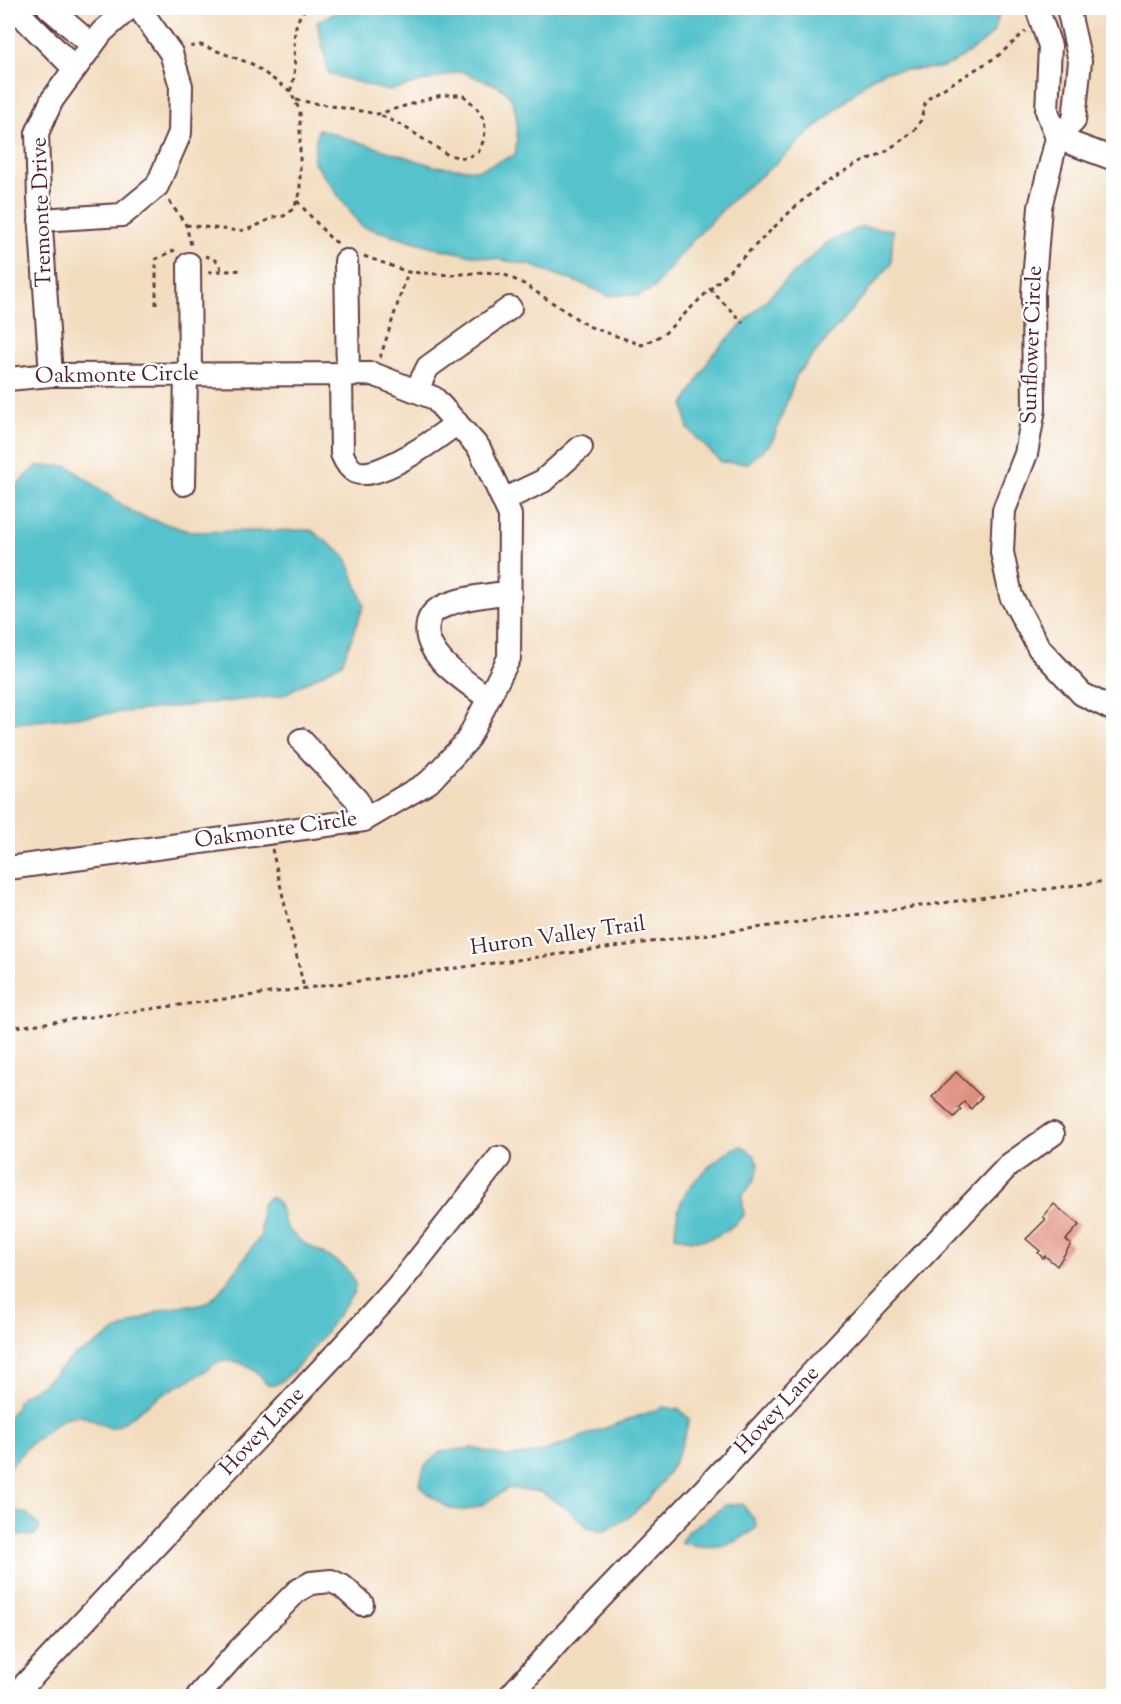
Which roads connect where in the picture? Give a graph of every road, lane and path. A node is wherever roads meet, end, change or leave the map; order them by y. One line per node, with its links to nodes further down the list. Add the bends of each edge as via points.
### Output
1 (14, 8): 11 (street)
2 (49, 8): 9 (street)
3 (129, 8): 9 (street, Tremonte Drive)
4 (140, 8): 10 (street)
5 (306, 8): 12 (path, via 299,15 293,35 294,82)
6 (1037, 8): 15 (street, via 1050,46 1047,111)
7 (1068, 8): 15 (street, via 1080,61 1074,121)
8 (1026, 31): 27 (path, via 998,56 931,96 914,131 899,144 825,182)
9 (92, 45): 11 (street, Tremonte Drive)
10 (171, 53): 12 (path, via 201,45 252,64); 17 (street, via 181,86 180,133)
11 (75, 69): 19 (street, Tremonte Drive, via 52,100 37,134)
12 (290, 91): 13 (path)
13 (296, 100): 14 (path); 18 (path, via 300,111)
14 (378, 114): 14 (path, via 441,95 462,94 483,119 486,139 478,153 465,158 448,155)
15 (1058, 138): 16 (street); 43 (street, Sunflower Circle, via 1040,207 1033,293 1034,409 1026,454 1004,510 1002,552 1011,596 1039,648 1082,694)
16 (1113, 159)
17 (156, 187): 19 (street, via 122,215); 20 (path)
18 (297, 201): 20 (path, via 284,216 252,228 238,231); 22 (path)
19 (40, 220): 32 (street, Tremonte Drive)
20 (186, 225): 21 (path)
21 (190, 240): 23 (path); 28 (path, via 156,259)
22 (350, 254): 26 (path); 31 (street)
23 (192, 260): 25 (path); 25 (path, via 216,260); 33 (street)
24 (243, 270): 25 (path)
25 (221, 271)
26 (408, 272): 27 (path, via 503,274 588,326 642,345 664,334); 34 (path)
27 (710, 289): 30 (path)
28 (156, 305)
29 (510, 308): 36 (street, via 428,368)
30 (743, 323)
31 (344, 374): 33 (street, Oakmonte Circle); 34 (street, Oakmonte Circle); 37 (street, via 342,454 355,472 373,471 417,452)
32 (51, 375): 33 (street, Oakmonte Circle); 35 (street, Oakmonte Circle)
33 (188, 375): 39 (street)
34 (375, 375): 36 (street, Oakmonte Circle)
35 (8, 379)
36 (416, 391): 37 (street, Oakmonte Circle, via 434,398)
37 (457, 423): 40 (street, Oakmonte Circle, via 479,448)
38 (581, 447): 40 (street, via 543,481)
39 (184, 484)
40 (503, 500): 41 (street, Oakmonte Circle, via 510,515)
41 (510, 592): 42 (street, Oakmonte Circle, via 509,658); 42 (street, via 440,607 429,618 428,642 448,668)
42 (488, 698): 45 (street, Oakmonte Circle, via 467,741 429,782)
43 (1113, 710)
44 (301, 740): 45 (street, via 357,800)
45 (364, 820): 46 (street, Oakmonte Circle)
46 (269, 832): 47 (street, Oakmonte Circle); 49 (path)
47 (8, 868)
48 (1113, 879): 49 (path, Huron Valley Trail)
49 (304, 988): 50 (path, Huron Valley Trail)
50 (8, 1028)
51 (1053, 1134): 57 (street, Hovey Lane, via 1009,1166)
52 (499, 1158): 55 (street, Hovey Lane, via 380,1306)
53 (362, 1604): 56 (street, via 331,1581 311,1583 297,1591)
54 (8, 1692): 55 (street)
55 (15, 1696)
56 (198, 1696)
57 (510, 1696)

